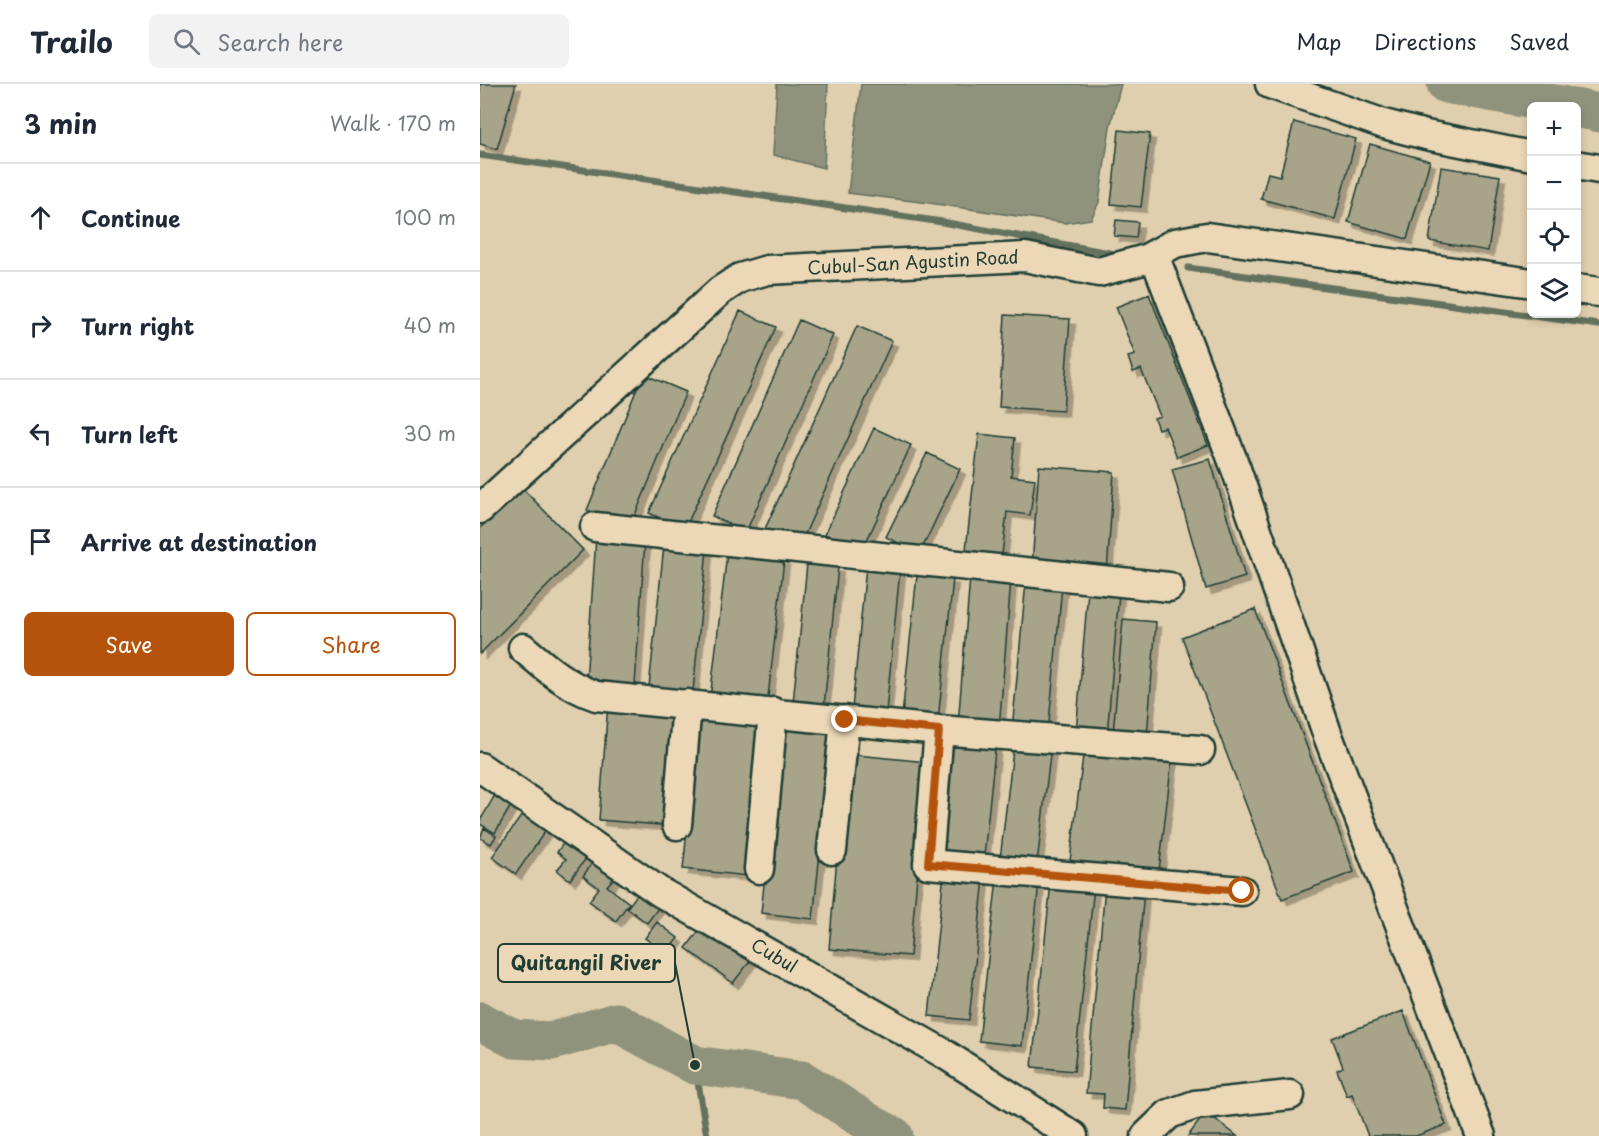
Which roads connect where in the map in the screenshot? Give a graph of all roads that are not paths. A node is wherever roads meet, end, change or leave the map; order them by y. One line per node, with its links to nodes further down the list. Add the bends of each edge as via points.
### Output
1 (1270, 84): 2 (street, via 1394,127)
2 (1527, 155)
3 (1581, 166): 4 (street)
4 (1599, 169)
5 (1154, 255): 6 (street, Cubul-San Agustin Road, via 1176,243 1207,237); 9 (street, Cubul-San Agustin Road, via 1099,272 1025,257 767,270 740,278 720,291); 26 (street, via 1236,469 1328,736)
6 (1527, 282)
7 (1581, 290): 8 (street)
8 (1599, 292)
9 (480, 509)
10 (595, 527): 11 (street)
11 (1169, 587)
12 (523, 648): 13 (street, via 576,689 596,696)
13 (687, 704): 14 (street); 19 (street)
14 (773, 712): 15 (street); 21 (street)
15 (845, 720): 16 (street); 20 (street)
16 (939, 730): 17 (street); 22 (street, via 928,864)
17 (1200, 750)
18 (480, 767): 24 (street, Cubul, via 660,892 943,1053)
19 (676, 825)
20 (832, 850)
21 (759, 869)
22 (1242, 891)
23 (1290, 1095): 25 (street, via 1195,1105 1169,1114)
24 (1073, 1136)
25 (1146, 1136)
26 (1481, 1136)

